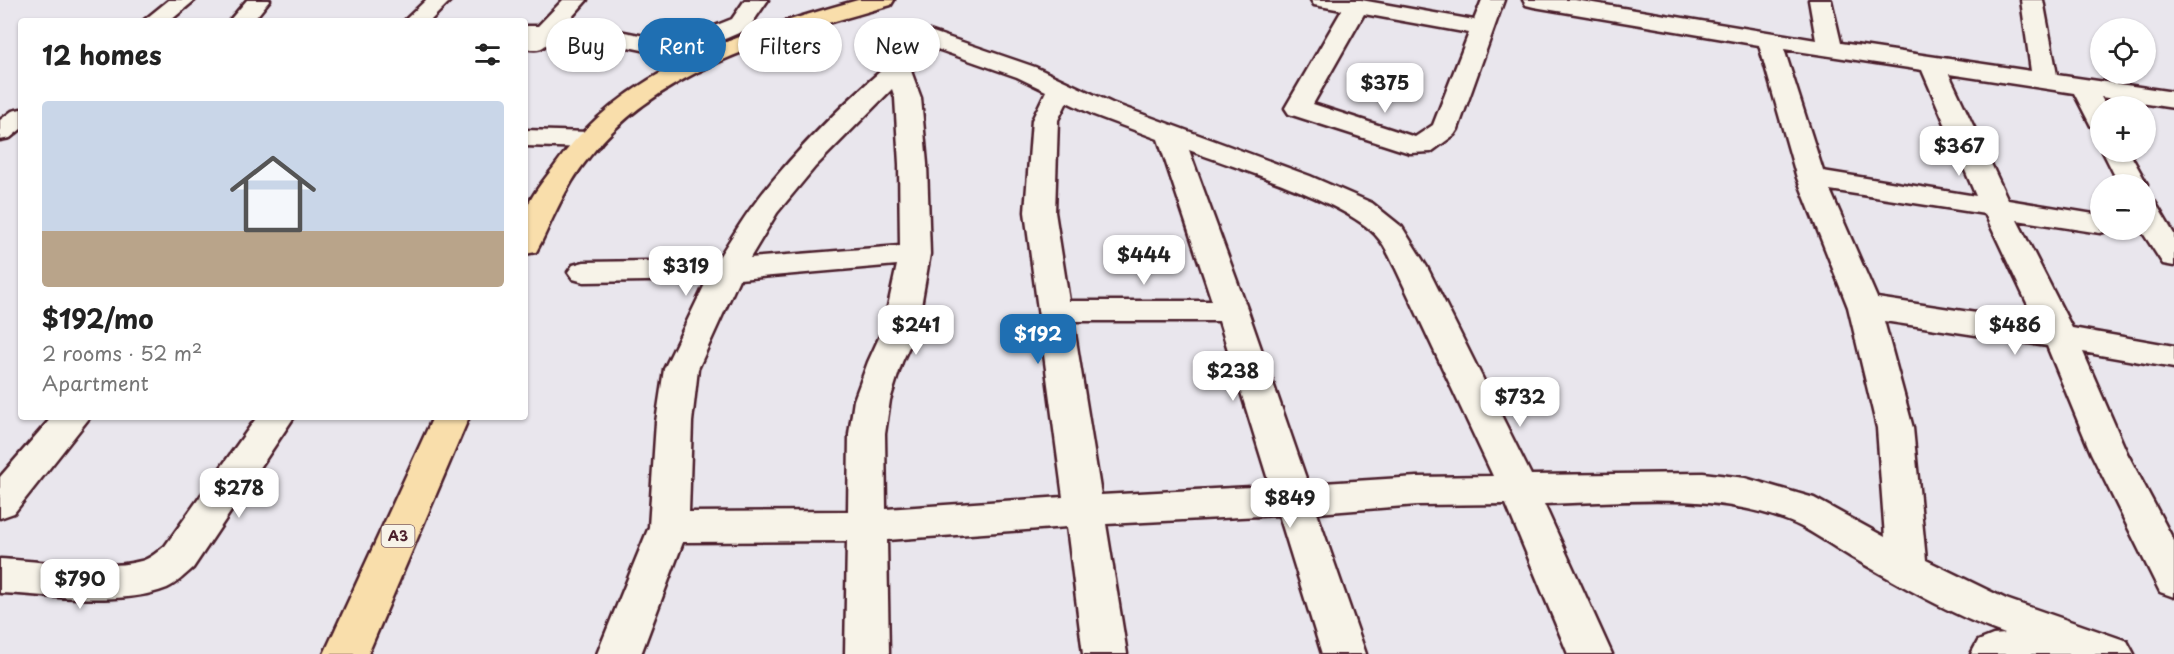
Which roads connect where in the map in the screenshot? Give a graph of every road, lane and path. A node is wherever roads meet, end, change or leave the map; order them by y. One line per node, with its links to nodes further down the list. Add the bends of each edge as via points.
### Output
1 (184, 0): 14 (street)
2 (259, 0): 15 (street)
3 (440, 0): 16 (street)
4 (576, 0): 19 (street)
5 (757, 0): 18 (street, via 740,24)
6 (883, 0): 25 (highway)
7 (1322, 0): 12 (street)
8 (1493, 0): 17 (street)
9 (1534, 0): 13 (street)
10 (1820, 0): 24 (street)
11 (2032, 0): 30 (street)
12 (1356, 7): 17 (street); 17 (street, via 1298,108 1410,145 1421,146 1445,129)
13 (1660, 11): 20 (street)
14 (159, 18)
15 (244, 18)
16 (419, 18)
17 (1482, 28)
18 (726, 30)
19 (535, 33): 21 (street, via 609,36); 23 (street)
20 (1769, 40): 24 (street); 40 (street)
21 (638, 42)
22 (940, 42): 32 (street)
23 (528, 47)
24 (1830, 49): 26 (street)
25 (726, 50)
26 (1932, 64): 30 (street); 41 (street)
27 (683, 72): 39 (highway, via 624,108)
28 (895, 72): 45 (street, via 805,161 765,209)
29 (899, 72): 44 (street, via 908,98)
30 (2045, 80): 31 (street)
31 (2083, 86): 33 (street); 34 (street)
32 (1061, 87): 37 (street, via 1103,109); 48 (street, via 1045,120 1040,212)
33 (2090, 100)
34 (2174, 100)
35 (18, 119): 36 (street)
36 (0, 132)
37 (1170, 134): 49 (street); 55 (street, via 1362,209 1391,233)
38 (528, 138): 39 (street)
39 (590, 140): 43 (highway, via 555,184)
40 (1811, 178): 41 (street); 47 (street)
41 (1996, 207): 42 (street); 50 (street)
42 (2090, 222)
43 (528, 239)
44 (915, 254): 45 (street); 59 (street, via 900,329 872,400 867,434)
45 (727, 270): 46 (street); 60 (street, via 681,369)
46 (584, 272)
47 (1864, 307): 50 (street); 61 (street, via 1895,428)
48 (1056, 311): 49 (street); 58 (street)
49 (1232, 311): 56 (street)
50 (2060, 337): 51 (street); 63 (street, via 2109,453)
51 (2174, 357)
52 (69, 420): 57 (street)
53 (274, 420): 62 (street, via 179,557 154,575 89,581)
54 (450, 420): 65 (highway, A3)
55 (1518, 488): 56 (street); 61 (street, via 1703,487 1745,492 1800,509); 70 (street)
56 (1292, 500): 58 (street); 69 (street)
57 (0, 503)
58 (1084, 512): 59 (street); 68 (street)
59 (867, 526): 60 (street); 67 (street)
60 (669, 527): 66 (street)
61 (1907, 569): 64 (street, via 1992,612)
62 (0, 576)
63 (2174, 580)
64 (2099, 650): 71 (street)
65 (346, 654)
66 (619, 654)
67 (867, 654)
68 (1106, 654)
69 (1344, 654)
70 (1590, 654)
71 (1993, 654)

